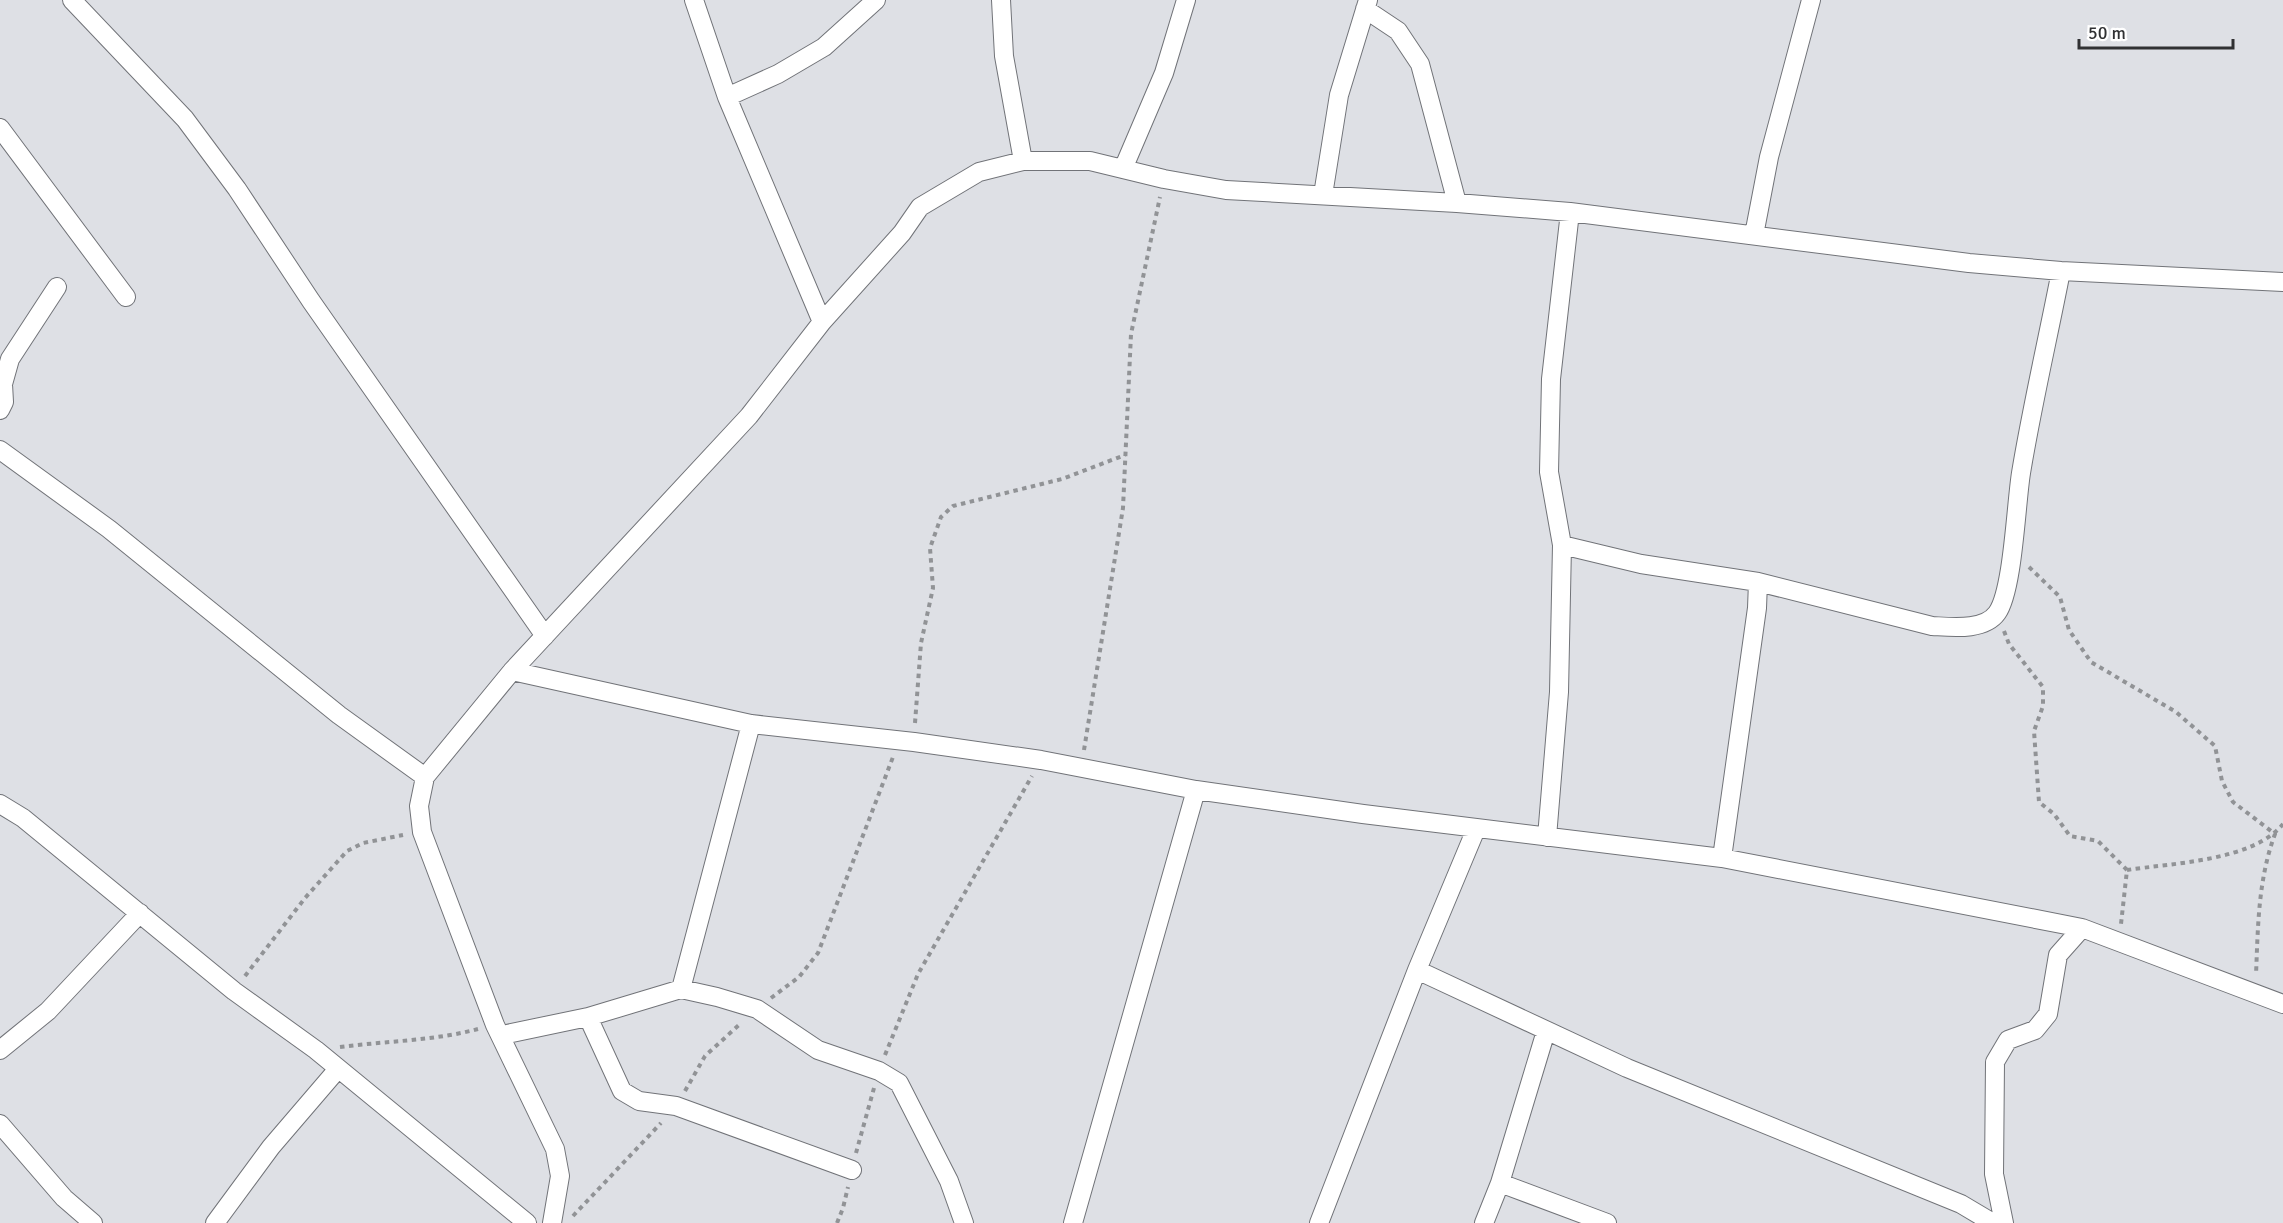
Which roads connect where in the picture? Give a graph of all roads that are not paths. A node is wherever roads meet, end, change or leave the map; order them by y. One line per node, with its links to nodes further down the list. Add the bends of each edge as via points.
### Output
1 (72, 0): 25 (street, via 185,119 231,180)
2 (694, 0): 8 (street)
3 (876, 0): 8 (street, via 824,47)
4 (1001, 0): 10 (street, via 1004,56)
5 (1186, 0): 11 (street, via 1164,74)
6 (1811, 0): 15 (street, via 1769,157)
7 (1367, 5): 12 (street, via 1339,95); 13 (street, via 1398,32 1420,64)
8 (727, 97): 20 (street)
9 (0, 128): 19 (street)
10 (1023, 161): 11 (street, via 1090,161); 20 (street, via 979,172 920,207 902,233)
11 (1123, 169): 12 (street, via 1226,190)
12 (1323, 195): 13 (street)
13 (1457, 203): 14 (street)
14 (1570, 212): 15 (street); 23 (street, via 1550,391 1549,472)
15 (1754, 235): 16 (street)
16 (2061, 271): 17 (street); 24 (street, via 2021,474 2006,594 1997,614 1962,628 1932,626)
17 (2283, 282)
18 (57, 287): 21 (street, via 10,358)
19 (126, 297)
20 (822, 322): 25 (street, via 749,416)
21 (0, 410)
22 (0, 450): 28 (street, via 109,529 339,716)
23 (1562, 545): 24 (street, via 1641,564); 32 (street, via 1559,692)
24 (1758, 582): 33 (street)
25 (545, 636): 26 (street)
26 (512, 671): 27 (street); 28 (street)
27 (751, 724): 29 (street, via 1041,760); 37 (street)
28 (425, 777): 40 (street, via 419,806 422,832)
29 (1196, 790): 31 (street); 52 (street)
30 (0, 804): 34 (street, via 23,818)
31 (1476, 829): 32 (street); 36 (street)
32 (1547, 837): 33 (street)
33 (1722, 858): 35 (street)
34 (140, 913): 42 (street, via 48,1011); 43 (street)
35 (2082, 928): 38 (street); 57 (street, via 2058,955 2048,1014 2035,1030 2008,1040 1995,1062 1994,1174)
36 (1417, 970): 41 (street); 53 (street)
37 (681, 989): 39 (street); 51 (street, via 757,1009 818,1050 879,1071 899,1083 949,1180)
38 (2283, 1004)
39 (588, 1017): 40 (street); 45 (street, via 622,1091 639,1101 676,1106)
40 (499, 1030): 50 (street, via 555,1149 560,1176)
41 (1546, 1031): 46 (street); 56 (street, via 1961,1204)
42 (0, 1050)
43 (337, 1070): 48 (street); 49 (street)
44 (0, 1124): 47 (street, via 64,1198)
45 (852, 1170)
46 (1500, 1183): 54 (street); 55 (street)
47 (93, 1223)
48 (215, 1223)
49 (527, 1223)
50 (552, 1223)
51 (964, 1223)
52 (1073, 1223)
53 (1319, 1223)
54 (1484, 1223)
55 (1607, 1223)
56 (1993, 1223)
57 (2004, 1223)

